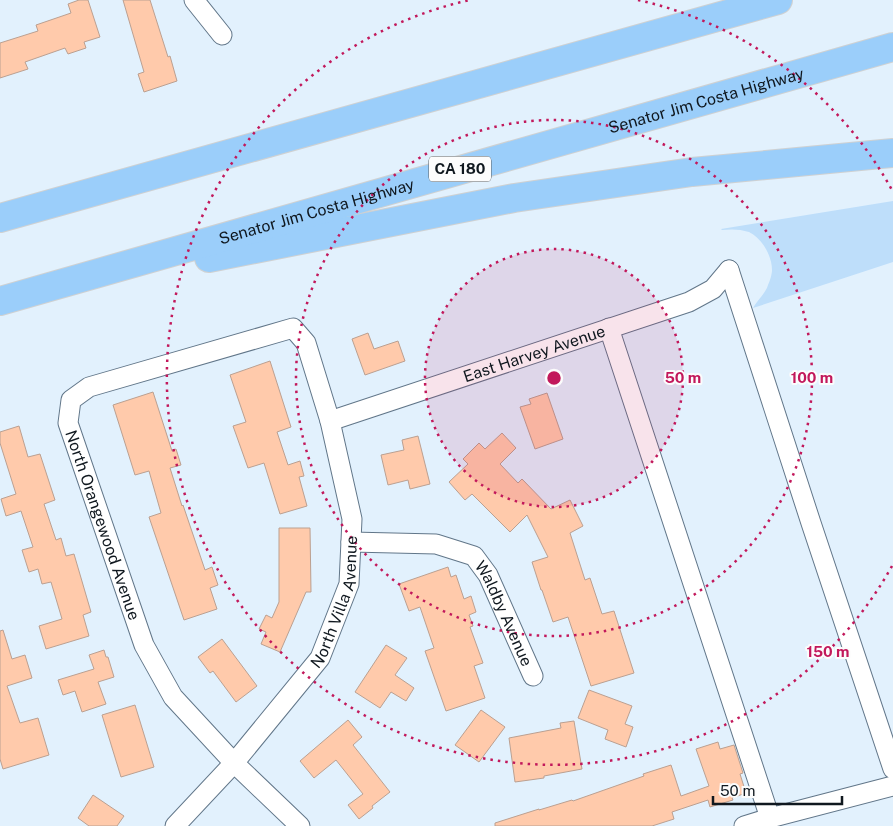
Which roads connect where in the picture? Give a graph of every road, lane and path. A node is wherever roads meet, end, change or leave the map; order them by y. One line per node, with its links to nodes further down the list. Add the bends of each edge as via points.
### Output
1 (194, 0): 5 (street)
2 (770, 0): 4 (highway)
3 (778, 0): 4 (highway)
4 (713, 19): 8 (highway)
5 (222, 35)
6 (893, 47): 9 (highway, Senator Jim Costa Highway / CA 180)
7 (893, 153): 9 (highway, via 692,172 514,198)
8 (0, 218)
9 (28, 293): 10 (highway, Senator Jim Costa Highway / CA 180)
10 (0, 301)
11 (293, 328): 13 (street, North Villa Avenue, via 306,343); 16 (street, North Orangewood Avenue, via 88,387 71,400 68,423 144,645 173,697)
12 (609, 328): 13 (street, East Harvey Avenue); 17 (street, East Harvey Avenue, via 689,302 713,288 729,270); 19 (street)
13 (330, 421): 14 (street, North Villa Avenue, via 352,519)
14 (351, 542): 15 (street, Waldby Avenue, via 436,544 474,556 488,575); 16 (street, North Villa Avenue, via 349,584 320,658)
15 (533, 676)
16 (234, 762): 20 (street, North Villa Avenue); 21 (street)
17 (893, 769)
18 (893, 786): 19 (street)
19 (770, 818): 22 (street)
20 (175, 826)
21 (300, 826)
22 (744, 826)

